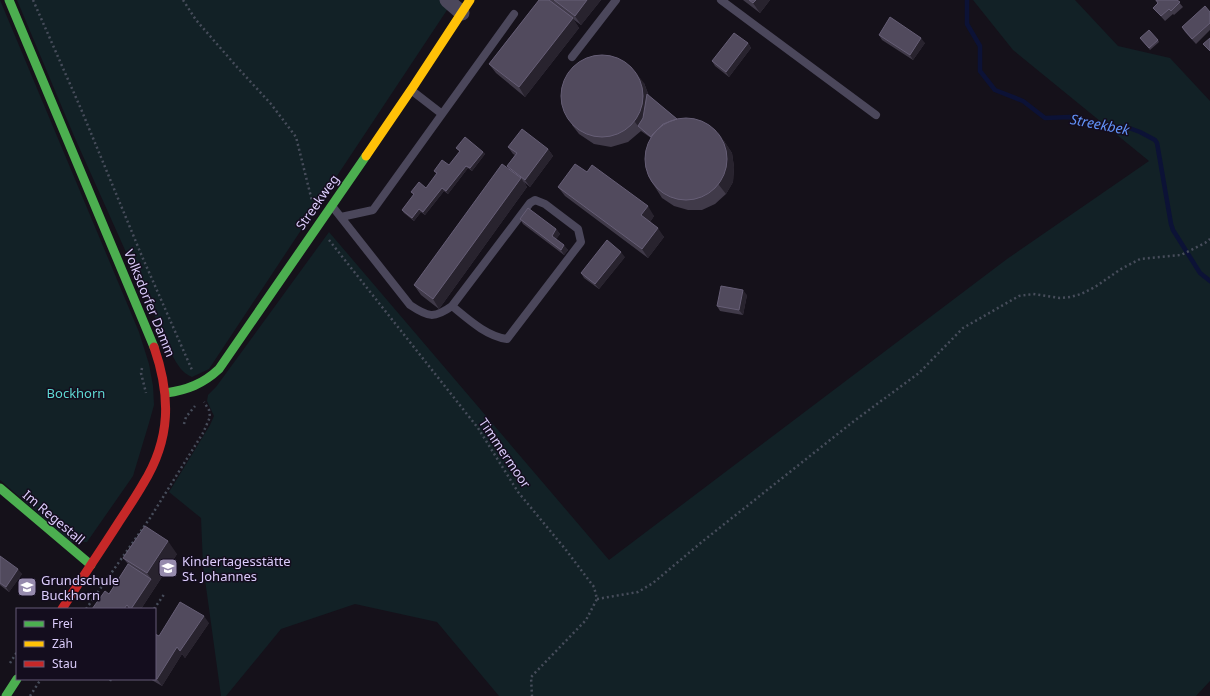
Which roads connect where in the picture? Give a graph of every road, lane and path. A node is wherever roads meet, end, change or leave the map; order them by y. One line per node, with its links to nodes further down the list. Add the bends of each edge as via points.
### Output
1 (9, 0): 18 (main road, Volksdorfer Damm, via 152,340 164,375)
2 (183, 0): 14 (path, via 196,20 272,104 296,137)
3 (447, 0): 6 (street)
4 (616, 0): 8 (lane)
5 (721, 0): 11 (lane)
6 (466, 6): 9 (main road, Streekweg)
7 (514, 14): 10 (lane)
8 (572, 57)
9 (411, 90): 10 (lane); 12 (main road, Streekweg)
10 (442, 114): 13 (lane, via 373,210)
11 (876, 115)
12 (331, 205): 13 (lane); 14 (main road, Streekweg)
13 (341, 217): 16 (lane, via 410,305 430,315 441,314)
14 (317, 225): 18 (main road, Streekweg, via 219,369 191,389); 24 (path, Timmermoor, via 478,428 518,492 594,587)
15 (1210, 239): 24 (path, via 1181,255 1135,261 1081,294 1070,297 1033,294 1019,296 964,328 918,373 703,540 653,583 638,592)
16 (452, 306): 16 (lane, via 530,203 535,200 545,204 578,229 582,242 507,339 498,338 474,324)
17 (142, 364): 19 (path, via 141,373)
18 (166, 393): 22 (main road, Volksdorfer Damm, via 165,426 156,457 144,483)
19 (147, 394)
20 (0, 488): 22 (main road, Im Regestall)
21 (150, 518): 26 (path)
22 (91, 565): 25 (main road, Volksdorfer Damm)
23 (165, 593): 27 (path)
24 (597, 599): 32 (path, via 586,620 532,677)
25 (63, 608)
26 (87, 608)
27 (155, 608)
28 (16, 680): 30 (main road)
29 (40, 680): 31 (path)
30 (6, 696)
31 (30, 696)
32 (532, 696)

